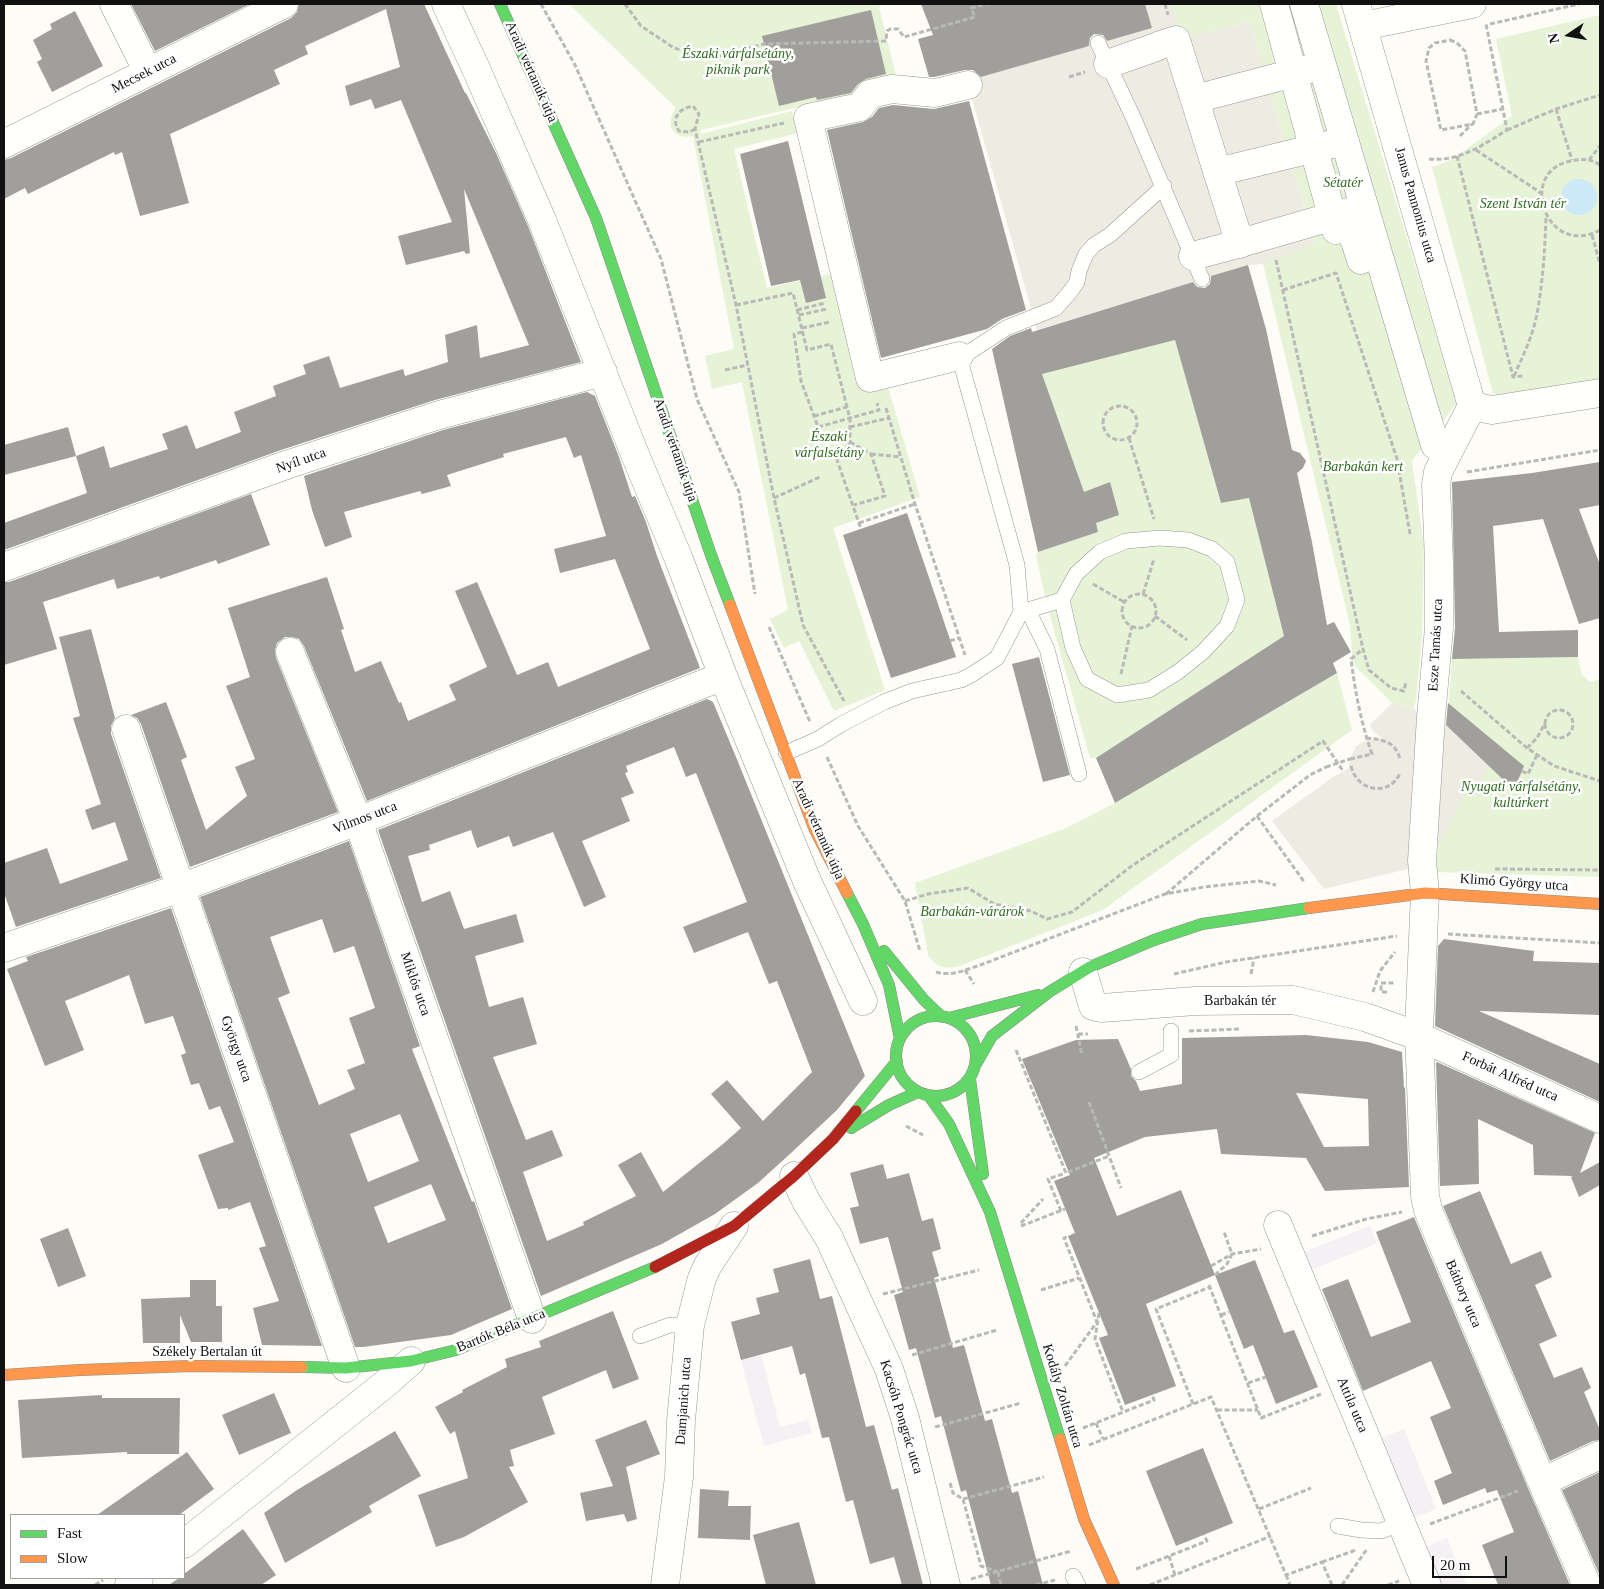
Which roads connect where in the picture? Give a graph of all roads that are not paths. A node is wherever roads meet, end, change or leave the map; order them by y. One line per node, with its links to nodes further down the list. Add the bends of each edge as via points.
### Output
1 (114, 4): 12 (street)
2 (284, 4): 12 (street, Mecsek utca)
3 (446, 4): 26 (street, Aradi vértanúk útja, via 542,220)
4 (461, 4): 26 (street, via 571,244 626,385)
5 (500, 4): 37 (street, Aradi vértanúk útja, via 596,218 712,558)
6 (1274, 4): 13 (street)
7 (1304, 4): 11 (street)
8 (1479, 11): 9 (street)
9 (1360, 15): 28 (street, Janus Pannonius utca)
10 (1103, 54): 15 (street, via 1158,46 1176,40); 20 (lane)
11 (1322, 65): 13 (street); 16 (street)
12 (148, 72): 17 (street, Mecsek utca)
13 (1293, 73): 15 (street); 18 (street)
14 (968, 85): 25 (street, via 935,93 892,89 870,94 860,107 808,118 870,378)
15 (1195, 99): 19 (street)
16 (1344, 141): 18 (street); 21 (street)
17 (4, 144)
18 (1315, 149): 19 (street); 22 (street)
19 (1217, 172): 23 (street)
20 (1164, 186): 24 (lane); 25 (lane, via 1110,235 1094,244 1086,254 1077,282 1056,308 1006,328)
21 (1364, 207): 22 (street); 30 (street)
22 (1332, 216): 23 (street); 29 (street, via 1336,230 1350,226)
23 (1227, 247): 24 (street)
24 (1198, 268)
25 (959, 356): 33 (lane, via 1017,565)
26 (606, 380): 31 (street, Nyíl utca, via 438,415 286,465); 35 (street, Aradi vértanúk útja)
27 (1600, 392): 28 (street, via 1492,410)
28 (1472, 406): 30 (street, Esze Tamás utca)
29 (1412, 423)
30 (1436, 459): 42 (street, Esze Tamás utca, via 1439,628 1422,861)
31 (4, 567)
32 (1062, 600): 32 (lane, via 1073,648 1087,679 1116,695 1149,690 1178,672 1203,652 1227,626 1238,600 1227,562 1212,549 1188,540 1160,538 1126,542 1100,552 1076,574); 33 (lane)
33 (1024, 611): 37 (lane, via 997,658 971,675 884,702); 38 (lane, via 1047,651)
34 (290, 652): 39 (street, Miklós utca)
35 (723, 676): 39 (street, Vilmos utca); 40 (street, Aradi vértanúk útja)
36 (126, 729): 41 (street, György utca)
37 (786, 754): 43 (street, Aradi vértanúk útja, via 814,828)
38 (1079, 774)
39 (358, 821): 41 (street, Vilmos utca); 66 (street, Miklós utca)
40 (807, 881): 43 (street, Aradi vértanúk útja); 50 (street, Aradi vértanúk útja)
41 (180, 888): 47 (street, Vilmos utca); 70 (street, György utca)
42 (1425, 893): 44 (street, Klimó György utca); 46 (street, Esze Tamás utca); 48 (street, via 1202,924 1154,940)
43 (848, 897): 45 (street, Aradi vértanúk útja)
44 (1600, 904)
45 (863, 924): 51 (street, Aradi vértanúk útja, via 924,1000); 54 (street, Aradi vértanúk útja, via 888,986)
46 (1416, 933): 53 (street, Báthory utca, via 1410,984)
47 (4, 948)
48 (1082, 972): 49 (street); 53 (street, Barbakán tér, via 1093,1006 1102,1008 1195,1001 1293,1000 1365,1016)
49 (1049, 992): 51 (street); 56 (street, via 992,1036)
50 (863, 1001)
51 (945, 1018): 54 (street, via 930,1017 918,1021); 56 (street, via 967,1031 976,1052)
52 (1172, 1031): 57 (lane, via 1171,1055)
53 (1418, 1036): 60 (street, Forbát Alfréd utca); 73 (street, Báthory utca, via 1428,1210)
54 (900, 1039): 55 (street)
55 (897, 1061): 59 (street, via 907,1084); 61 (street, Bartók Béla utca)
56 (976, 1064): 58 (street)
57 (1139, 1072)
58 (970, 1079): 59 (street, via 951,1094); 63 (street, Kodály Zoltán utca)
59 (923, 1094): 61 (street, Bartók Béla utca, via 889,1105); 63 (street, Kodály Zoltán utca, via 949,1124)
60 (1600, 1119)
61 (833, 1139): 62 (street, Bartók Béla utca)
62 (794, 1176): 64 (street, Bartók Béla utca); 78 (street, Kacsóh Pongrác utca, via 829,1238 889,1369)
63 (990, 1212): 79 (street, Kodály Zoltán utca, via 1084,1519)
64 (734, 1226): 66 (street, Bartók Béla utca, via 658,1266); 67 (street, Damjanich utca, via 702,1278)
65 (1282, 1235): 74 (street, Attila utca)
66 (532, 1319): 69 (street, Bartók Béla utca, via 456,1350)
67 (690, 1325): 68 (lane, via 670,1325); 77 (street, Damjanich utca, via 679,1477)
68 (640, 1336)
69 (411, 1362): 70 (street, Székely Bertalan út); 76 (street, Bartók Béla utca)
70 (346, 1368): 71 (street, Székely Bertalan út, via 190,1366)
71 (4, 1375)
72 (1600, 1455): 73 (street)
73 (1542, 1482): 81 (street, Báthory utca)
74 (1402, 1523): 75 (lane, via 1381,1531); 80 (street, Attila utca)
75 (1338, 1526)
76 (185, 1543)
77 (665, 1585)
78 (946, 1585)
79 (1114, 1585)
80 (1427, 1585)
81 (1587, 1585)

